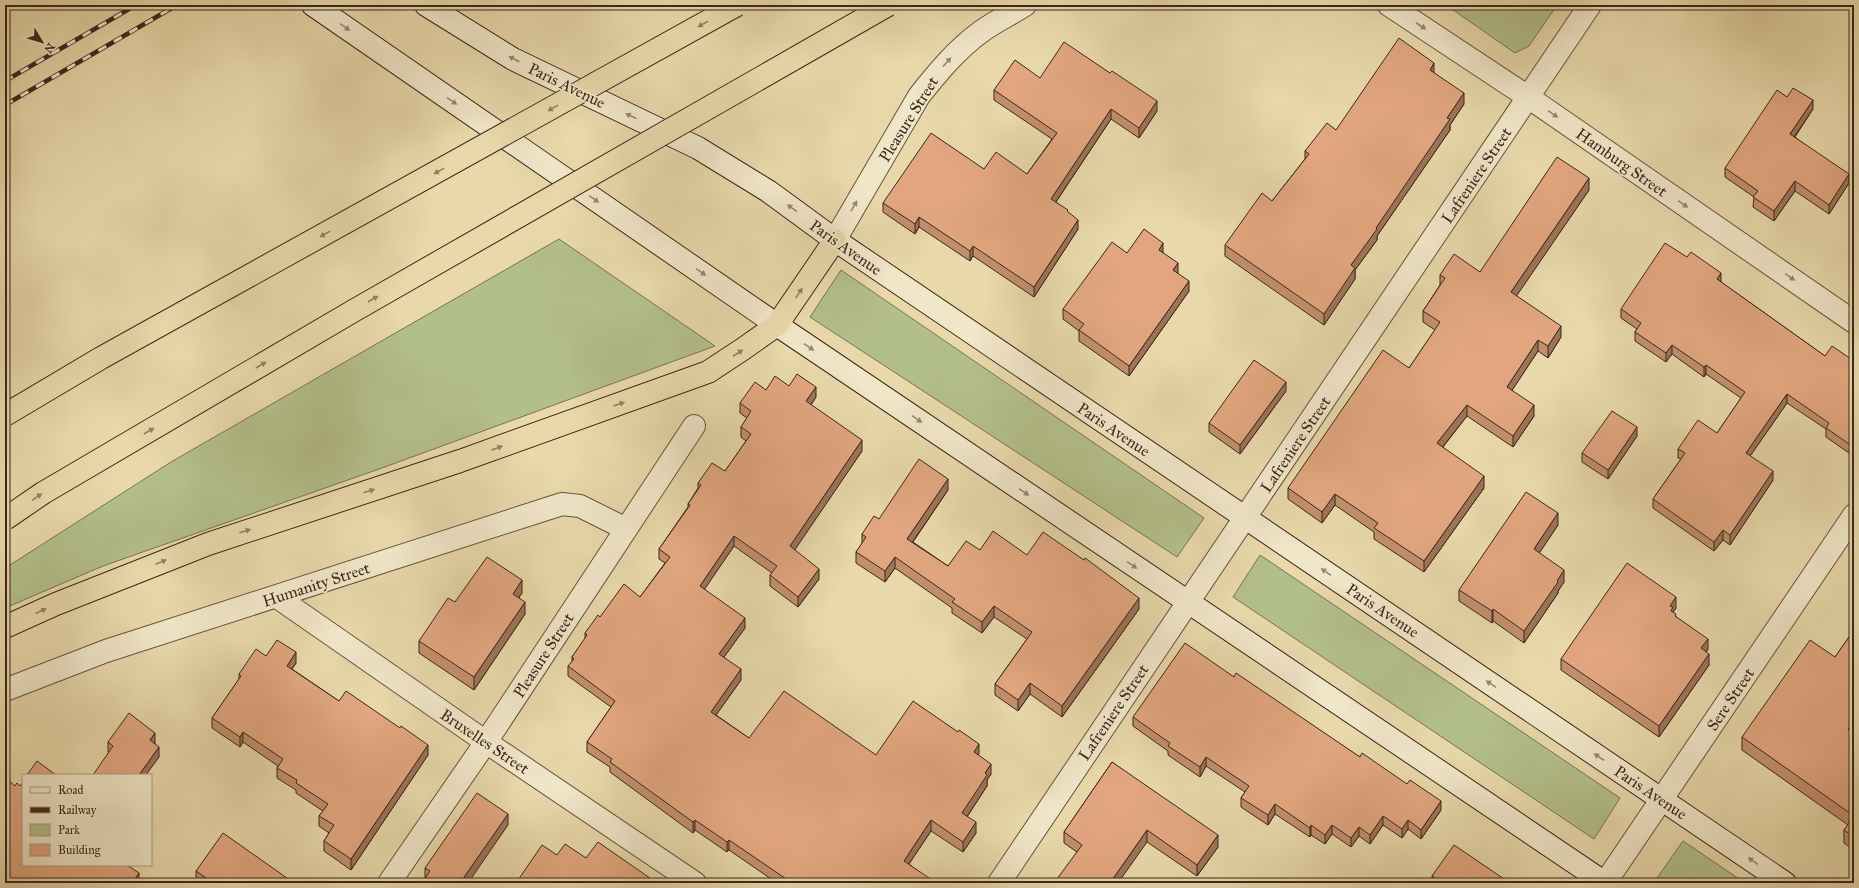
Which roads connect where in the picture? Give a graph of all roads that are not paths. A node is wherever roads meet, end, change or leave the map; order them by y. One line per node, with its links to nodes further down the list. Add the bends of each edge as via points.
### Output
1 (313, 5): 11 (street, one-way to 11)
2 (426, 5): 9 (street, Paris Avenue, one-way to 2, via 768,191 698,148 513,59)
3 (737, 5): 12 (highway, one-way to 12, bridge, via 101,358)
4 (888, 5): 16 (highway, one-way to 4, bridge, via 44,493 368,302)
5 (1025, 5): 9 (street, Pleasure Street, one-way to 5, via 919,96 935,75 951,57 982,31)
6 (1388, 5): 8 (street, Hamburg Street, one-way to 8)
7 (1590, 5): 8 (street, Lafreniere Street)
8 (1528, 97): 10 (street, Hamburg Street, one-way to 10); 15 (street, Lafreniere Street)
9 (835, 240): 11 (highway, one-way to 9); 15 (street, Paris Avenue)
10 (1854, 322)
11 (777, 325): 19 (street, one-way to 19); 20 (highway, one-way to 11, via 208,544 460,461 681,383 708,372)
12 (5, 415)
13 (694, 426): 17 (street, Pleasure Street)
14 (1854, 515): 23 (street, Sere Street)
15 (1245, 518): 19 (street, Lafreniere Street); 23 (street, Paris Avenue, one-way to 15)
16 (5, 519)
17 (626, 529): 18 (street, Humanity Street, via 580,506 562,504); 22 (street, Pleasure Street)
18 (277, 597): 21 (street, Humanity Street, via 106,651); 22 (street, Bruxelles Street)
19 (1187, 602): 26 (street, Lafreniere Street); 27 (street)
20 (5, 627)
21 (5, 690)
22 (486, 742): 24 (street, Pleasure Street); 25 (street, Bruxelles Street)
23 (1662, 800): 27 (street, Sere Street); 28 (street, Paris Avenue, one-way to 23)
24 (389, 883)
25 (695, 883)
26 (999, 883)
27 (1605, 883)
28 (1785, 883)

